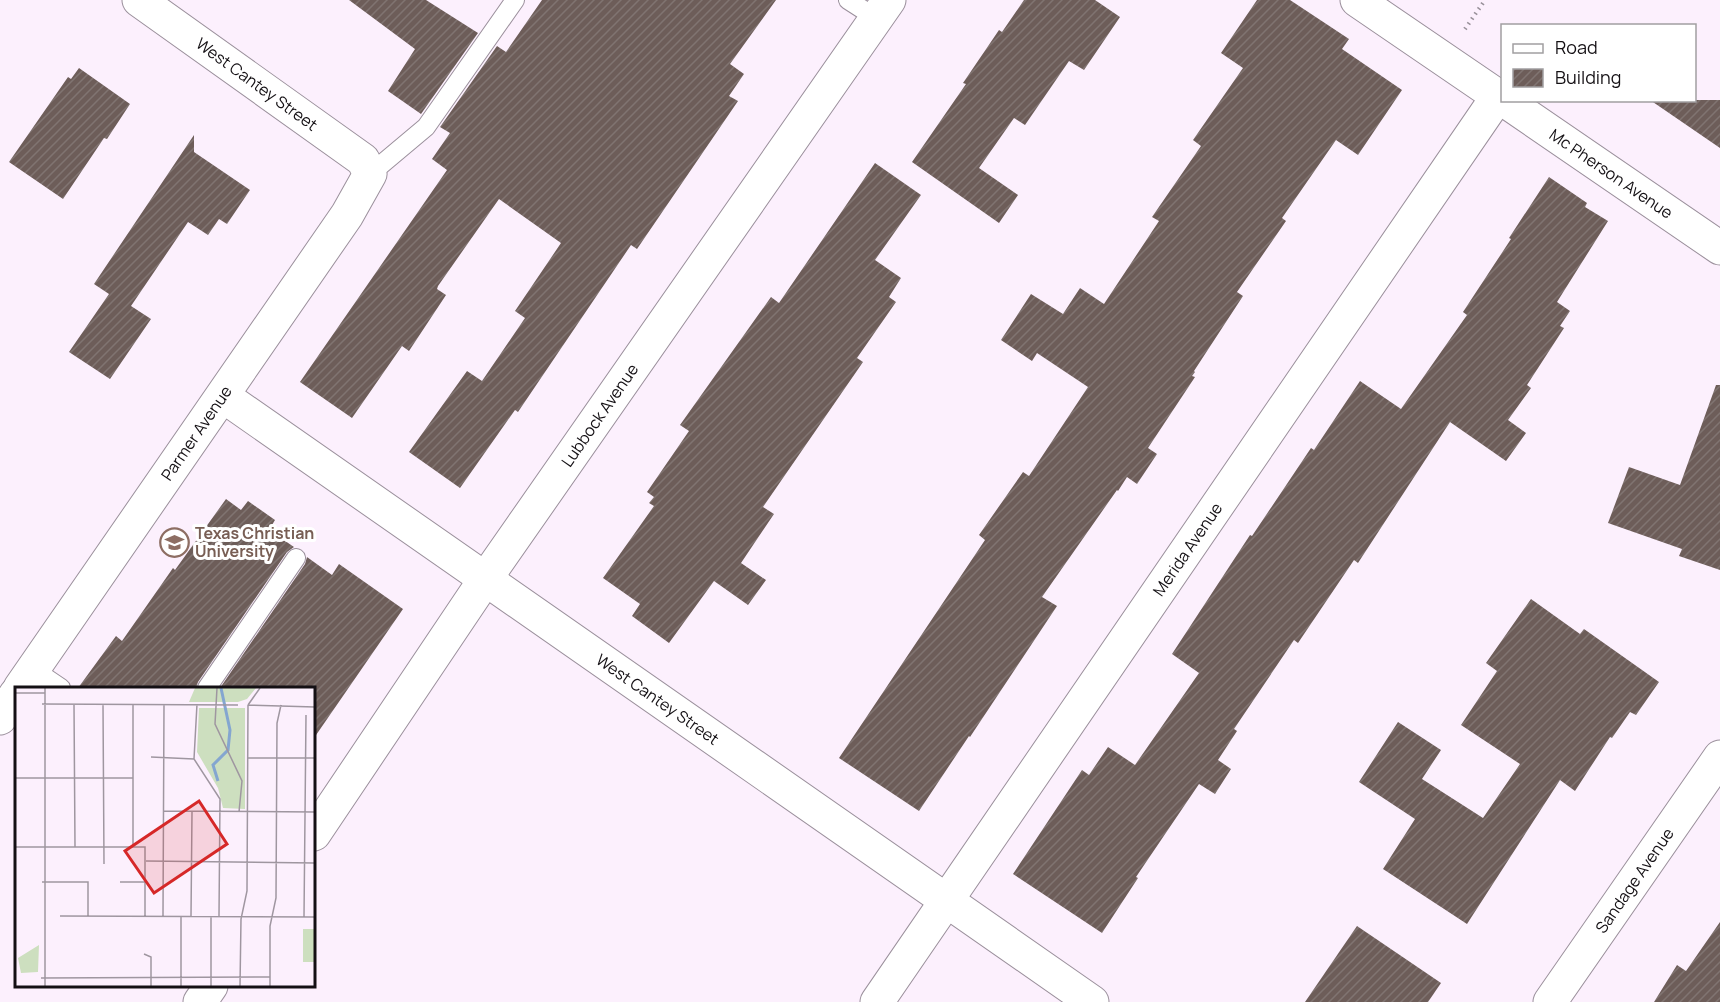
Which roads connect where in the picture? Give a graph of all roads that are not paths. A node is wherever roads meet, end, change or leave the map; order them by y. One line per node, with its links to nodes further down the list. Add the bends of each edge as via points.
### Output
1 (515, 0): 8 (lane, via 426,127)
2 (848, 0): 5 (lane)
3 (1357, 0): 6 (street, Mc Pherson Avenue)
4 (157, 5): 8 (street, West Cantey Street, via 363,160)
5 (882, 9): 12 (street, Lubbock Avenue)
6 (1501, 99): 20 (street, Merida Avenue)
7 (1505, 102): 9 (street, Mc Pherson Avenue)
8 (370, 174): 10 (street, Parmer Avenue, via 347,215)
9 (1720, 248)
10 (223, 396): 12 (street, West Cantey Street); 13 (street, Parmer Avenue)
11 (296, 558): 15 (lane)
12 (486, 578): 19 (street, Lubbock Avenue); 20 (street, West Cantey Street)
13 (23, 684): 14 (lane)
14 (52, 687)
15 (208, 687)
16 (15, 696): 17 (street, Parmer Avenue)
17 (0, 718)
18 (1720, 757): 25 (street, Sandage Avenue)
19 (315, 833)
20 (947, 900): 23 (street, Merida Avenue); 24 (street, West Cantey Street)
21 (210, 987): 22 (street)
22 (200, 1002)
23 (877, 1002)
24 (1092, 1002)
25 (1550, 1002)

